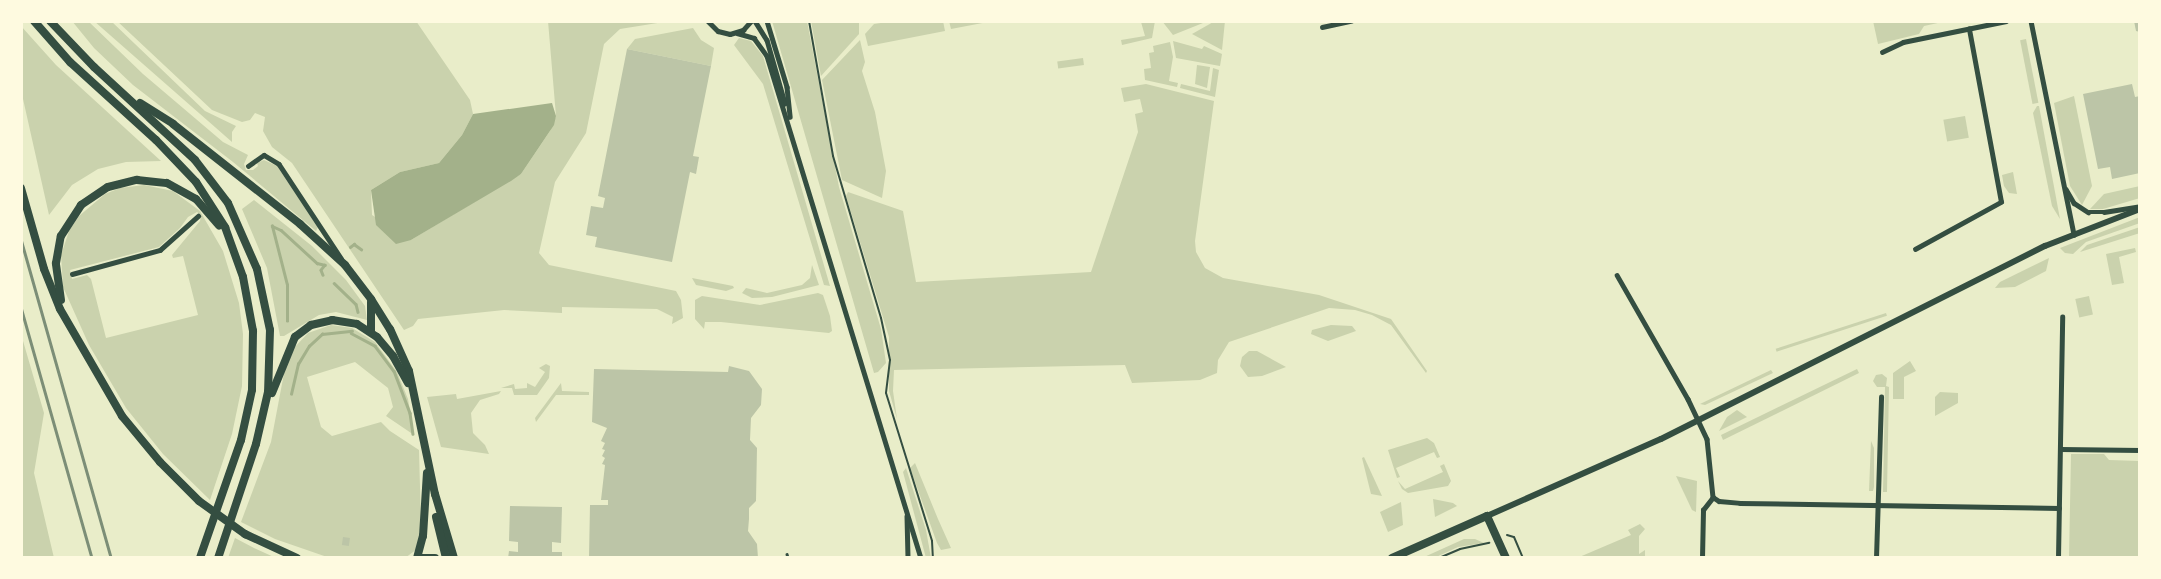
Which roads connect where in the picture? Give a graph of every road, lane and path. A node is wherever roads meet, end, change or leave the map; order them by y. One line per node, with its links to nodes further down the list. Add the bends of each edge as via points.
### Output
1 (34, 21): 26 (main road, via 70,62 196,182 225,227)
2 (50, 21): 14 (main road)
3 (708, 21): 12 (street, via 722,33)
4 (753, 21): 12 (street); 15 (street, via 769,44)
5 (767, 21): 15 (street, via 788,91)
6 (809, 21): 55 (path, via 833,156 888,349 886,393 932,541)
7 (1351, 21): 10 (street)
8 (2006, 21): 11 (street)
9 (2031, 21): 17 (street)
10 (1322, 27)
11 (1969, 29): 13 (street, via 1903,42); 22 (street, via 2001,202)
12 (737, 33): 15 (street, via 751,36 763,47)
13 (1882, 52)
14 (122, 92): 23 (main road, via 173,124); 32 (main road, via 195,160 220,191 245,236 262,285 270,330)
15 (790, 125): 41 (street)
16 (248, 166): 23 (street, via 264,155 279,164)
17 (2060, 171): 19 (street, via 2070,198 2085,211); 21 (street)
18 (21, 188): 30 (main road, via 49,281)
19 (2140, 207): 21 (street)
20 (198, 216): 24 (street, via 160,250)
21 (2074, 235): 33 (street)
22 (1915, 249)
23 (345, 265): 27 (main road)
24 (72, 274)
25 (1617, 275): 33 (street)
26 (243, 277): 30 (main road, via 220,226 187,193 147,180 108,187 74,213 57,254 59,291); 46 (main road, via 253,331 254,376 244,428)
27 (371, 299): 29 (main road); 34 (main road, via 404,357)
28 (2062, 317): 35 (street)
29 (371, 332): 32 (main road, via 349,321 332,320 299,333 287,350); 34 (main road, via 400,366)
30 (76, 339): 48 (main road, via 122,416 179,482 233,526)
31 (1881, 397): 40 (street)
32 (264, 415): 47 (main road)
33 (1698, 420): 39 (street, via 1709,448); 43 (street)
34 (421, 421): 37 (main road)
35 (2062, 449): 36 (street); 42 (street)
36 (2140, 450)
37 (429, 460): 38 (main road); 49 (main road)
38 (435, 494): 51 (main road); 52 (main road)
39 (1713, 497): 40 (street, via 1725,503); 60 (street, via 1703,510)
40 (1877, 504): 42 (street); 61 (street)
41 (905, 505): 53 (street); 54 (street)
42 (2059, 508): 62 (street)
43 (1487, 516): 56 (main road); 58 (main road)
44 (1507, 535): 59 (path, via 1514,537)
45 (1485, 545): 57 (path)
46 (200, 558)
47 (218, 558)
48 (297, 558)
49 (418, 558): 50 (main road)
50 (435, 558)
51 (446, 558)
52 (454, 558)
53 (908, 558)
54 (921, 558)
55 (933, 558)
56 (1392, 558)
57 (1438, 558)
58 (1506, 558)
59 (1523, 558)
60 (1702, 558)
61 (1876, 558)
62 (2058, 558)

